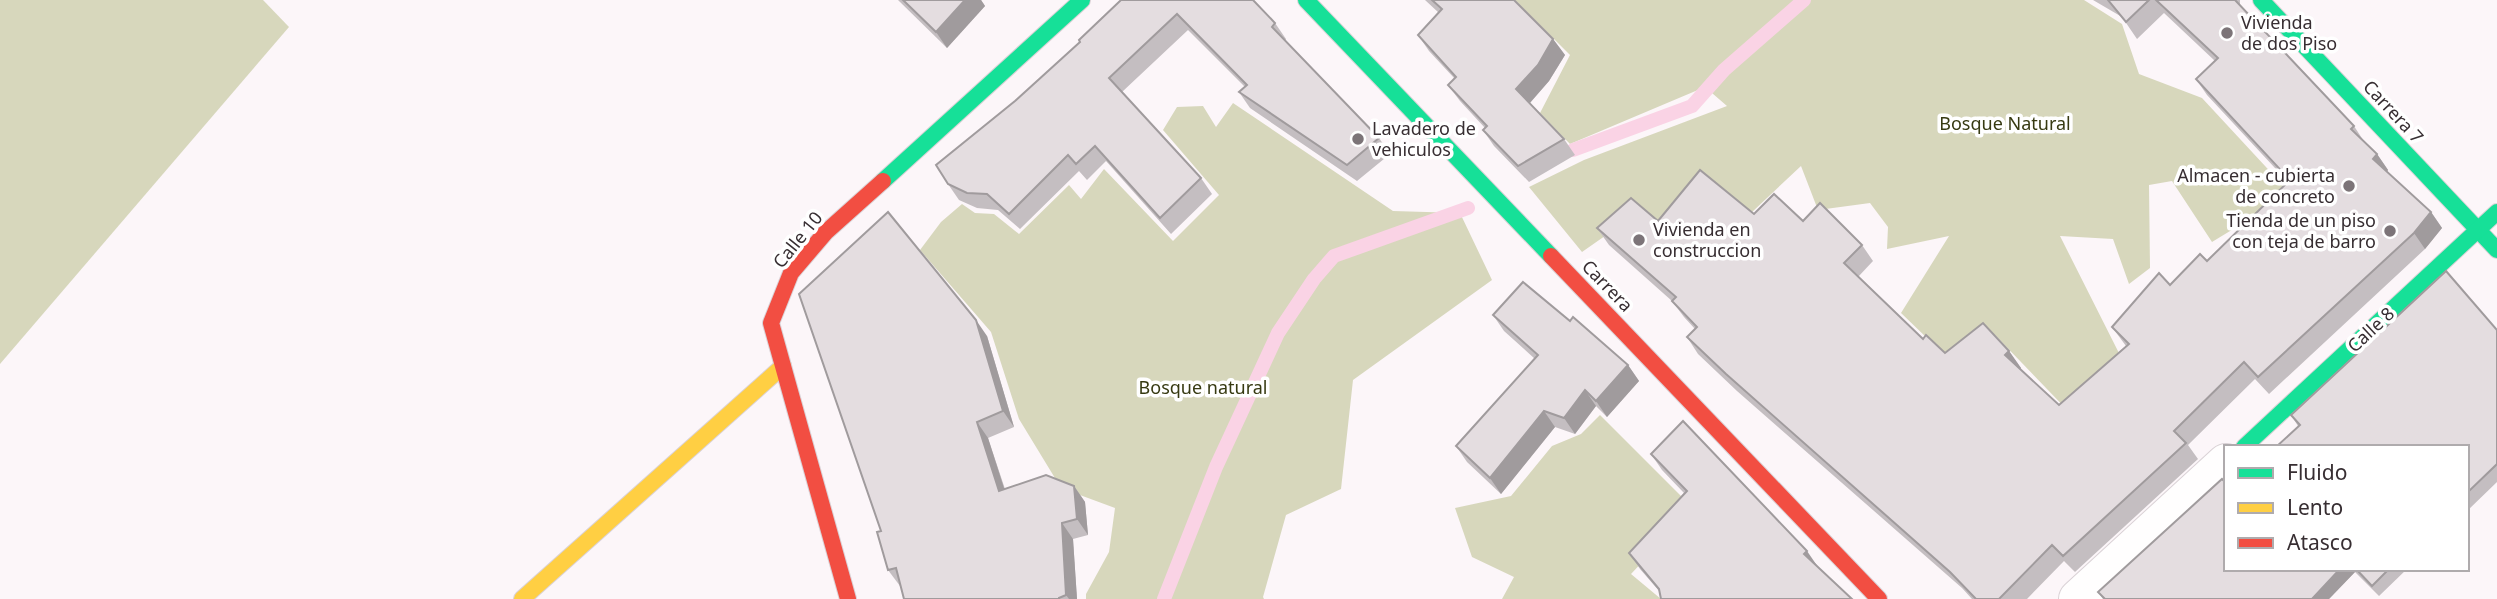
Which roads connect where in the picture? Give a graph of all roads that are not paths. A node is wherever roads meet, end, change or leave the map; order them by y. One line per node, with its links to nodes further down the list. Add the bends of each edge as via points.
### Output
1 (1082, 0): 7 (street, Calle 10, via 826,232 791,273 771,323)
2 (1306, 0): 12 (street, Carrera)
3 (2261, 0): 5 (street, Carrera 7)
4 (2497, 212): 5 (street, Calle 8)
5 (2479, 230): 6 (street, Carrera 7); 8 (street, Calle 8)
6 (2497, 250)
7 (783, 366): 10 (street); 11 (street, Calle 10)
8 (2246, 445)
9 (2224, 465): 13 (street)
10 (522, 599)
11 (848, 599)
12 (1879, 599)
13 (2078, 599)

